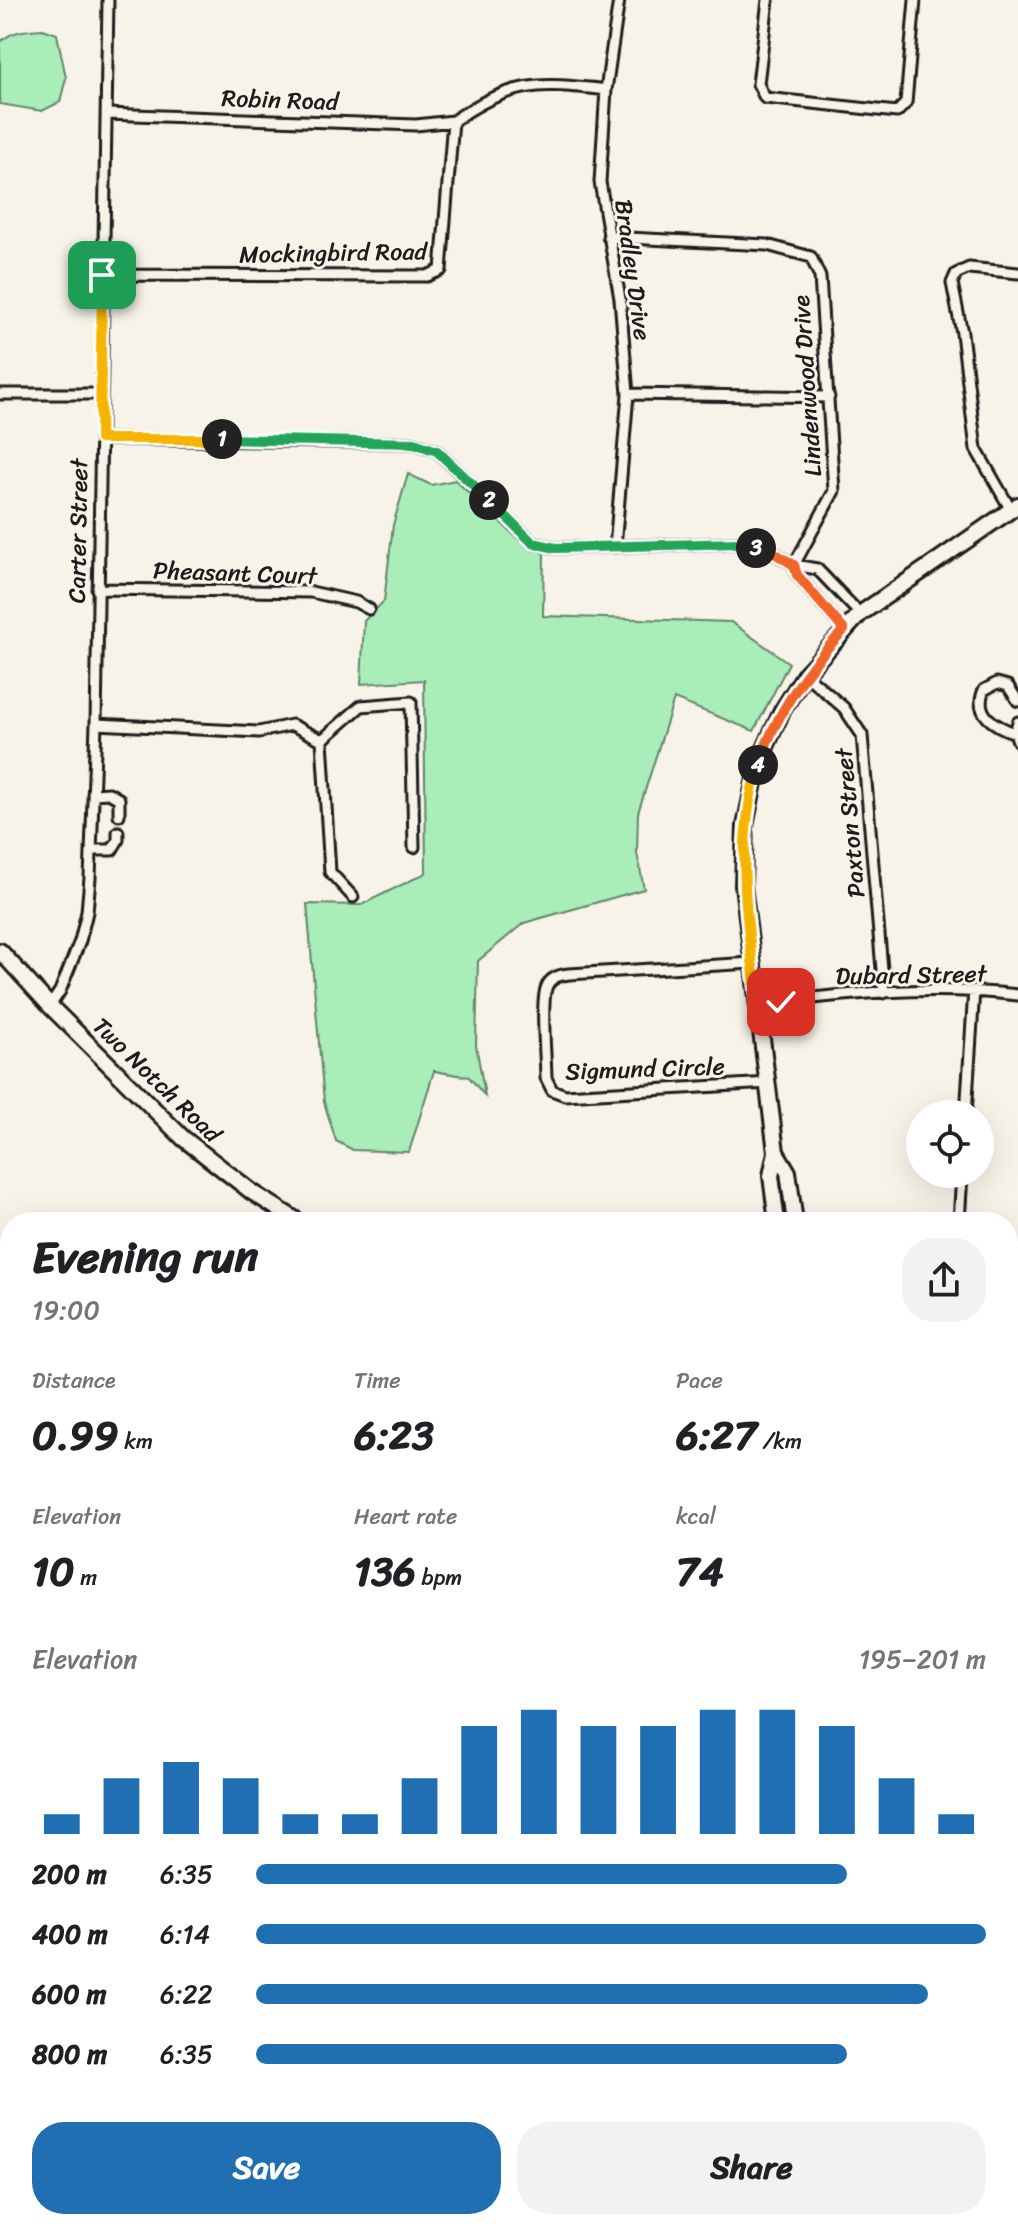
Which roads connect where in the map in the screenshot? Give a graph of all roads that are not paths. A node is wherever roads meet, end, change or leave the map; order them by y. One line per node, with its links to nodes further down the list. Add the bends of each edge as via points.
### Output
1 (108, 0): 6 (street, Carter Street)
2 (619, 0): 5 (street, Bradley Drive)
3 (768, 0): 4 (street, via 758,84 765,98 897,112 906,103)
4 (915, 0)
5 (606, 90): 7 (street, via 514,88); 8 (street, Bradley Drive, via 600,182)
6 (106, 114): 7 (street, Robin Road, via 416,125); 10 (street, Carter Street)
7 (453, 121): 10 (street, Mockingbird Road, via 441,270 427,276)
8 (608, 237): 13 (street, Bradley Drive, via 620,299); 14 (street, Lindenwood Drive, via 767,245 811,257 820,277)
9 (1018, 273): 16 (street, via 969,268 956,274 952,283 976,449)
10 (102, 275): 12 (street, Carter Street)
11 (0, 394): 12 (street)
12 (101, 394): 15 (street, Carter Street)
13 (628, 394): 14 (street); 17 (street, Bradley Drive)
14 (829, 397): 18 (street, Lindenwood Drive, via 834,491)
15 (100, 439): 17 (street, via 414,443 437,451 533,543); 19 (street, Carter Street)
16 (1014, 507): 21 (main road)
17 (615, 547): 18 (street, via 739,543)
18 (794, 565): 21 (street, via 817,569); 22 (street)
19 (97, 589): 20 (street, Pheasant Court, via 311,592); 26 (street, Carter Street)
20 (369, 609)
21 (860, 614): 22 (main road)
22 (844, 630): 23 (main road)
23 (805, 674): 36 (main road, via 765,746 748,805 743,885); 38 (street, Paxton Street, via 844,708 862,735)
24 (1018, 701): 27 (street, via 1008,686 997,683 988,686 981,700 992,724)
25 (1018, 722): 27 (street)
26 (96, 724): 28 (street, via 259,732 292,725); 29 (street, Carter Street)
27 (1016, 737)
28 (322, 740): 32 (street, via 361,706 411,702); 34 (street, via 330,872)
29 (93, 794): 30 (street, via 109,793 119,799); 33 (street, Carter Street)
30 (119, 815)
31 (118, 832): 33 (street, via 112,850)
32 (414, 847)
33 (91, 850): 41 (street, Carter Street, via 80,941)
34 (353, 897)
35 (0, 951): 41 (main road, Two Notch Road)
36 (752, 963): 40 (main road); 42 (street, Sigmund Circle, via 553,978 544,996 546,1078 552,1090 565,1095)
37 (974, 990): 38 (street, Dubard Street); 39 (street, Dubard Street); 43 (street)
38 (884, 993): 40 (street, Dubard Street)
39 (1018, 995)
40 (758, 1005): 42 (main road)
41 (50, 1006): 46 (main road, Two Notch Road, via 198,1152)
42 (769, 1083): 44 (main road)
43 (967, 1100)
44 (776, 1152): 47 (main road, via 771,1176); 48 (main road, via 788,1172)
45 (961, 1188): 49 (street)
46 (279, 1212)
47 (776, 1212)
48 (794, 1212)
49 (960, 1212)

